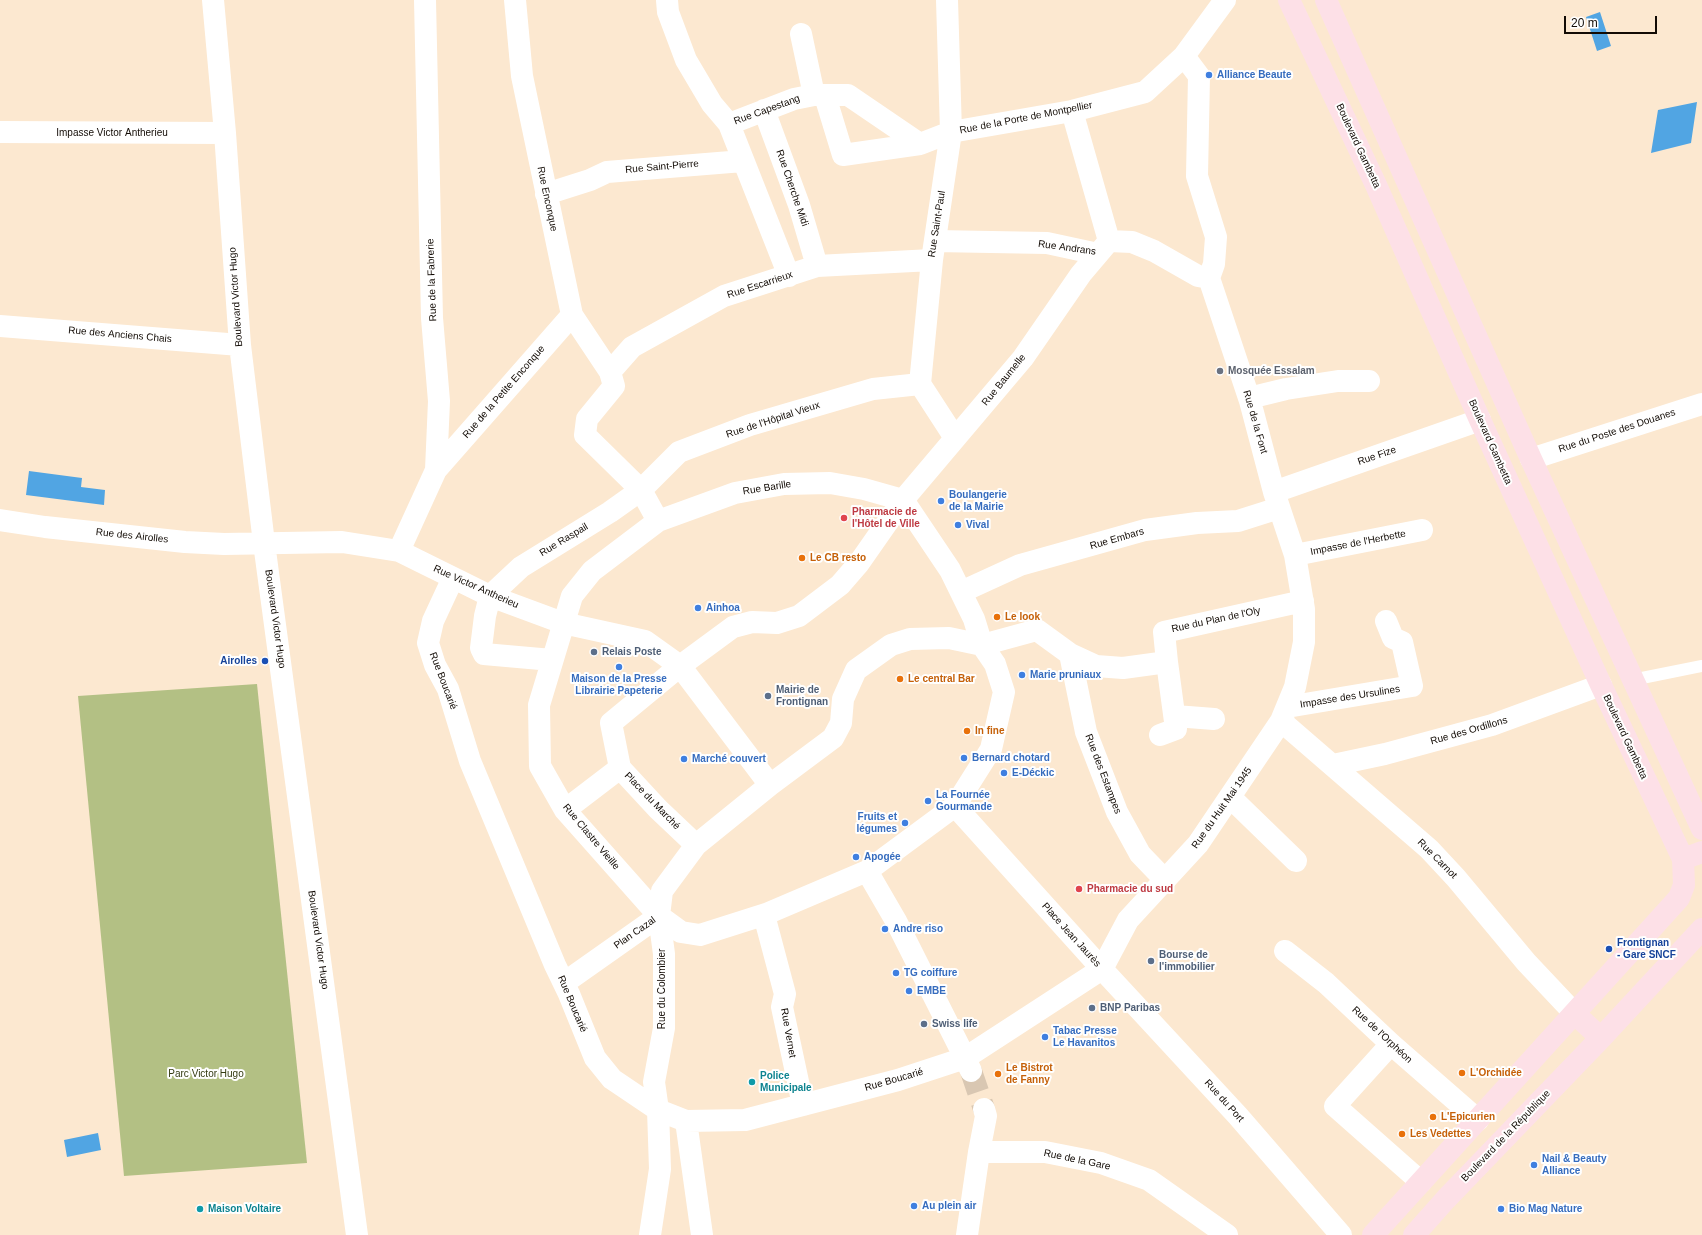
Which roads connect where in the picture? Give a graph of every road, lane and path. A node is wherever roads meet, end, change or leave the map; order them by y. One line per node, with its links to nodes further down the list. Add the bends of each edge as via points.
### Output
1 (213, 0): 17 (street, Boulevard Victor Hugo)
2 (425, 0): 37 (street, Rue de la Fabrerie, via 432,318 439,401)
3 (515, 0): 20 (street, Rue Enconque, via 522,76)
4 (667, 0): 14 (street, Rue Capestang, via 668,12 686,60 712,104)
5 (947, 0): 16 (street, Rue Saint-Paul)
6 (1225, 0): 10 (street, Rue de la Porte de Montpellier)
7 (1289, 0): 34 (main road, Boulevard Gambetta, via 1376,185)
8 (1326, 0): 36 (main road)
9 (802, 34): 11 (street)
10 (1184, 56): 13 (street, Rue de la Porte de Montpellier, via 1145,92); 25 (street, via 1199,76 1197,176 1216,237 1214,264)
11 (819, 95): 12 (street, Rue Capestang, via 794,99); 18 (street, Rue Capestang, via 848,95); 18 (street, via 843,155)
12 (764, 110): 14 (street, Rue Capestang); 23 (street, Rue Cherche Midi, via 799,206)
13 (1072, 111): 16 (street, Rue de la Porte de Montpellier); 21 (street)
14 (729, 124): 19 (street)
15 (0, 132): 17 (street, Impasse Victor Antherieu)
16 (952, 132): 18 (street); 22 (street, Rue Saint-Paul)
17 (225, 133): 28 (street, Boulevard Victor Hugo)
18 (920, 144)
19 (743, 161): 20 (street, Rue Saint-Pierre, via 606,172 590,180); 24 (street)
20 (546, 194): 26 (street, Rue Enconque)
21 (1104, 248): 22 (street, Rue Andrans, via 1047,243); 25 (street, Rue Andrans, via 1132,242 1154,251 1198,276); 35 (street, Rue Baumelle, via 1081,274 1023,358)
22 (933, 251): 23 (street, Rue Escarrieux); 31 (street, Rue Saint-Paul)
23 (817, 266): 24 (street, Rue Escarrieux)
24 (789, 276): 29 (street, Rue Escarrieux, via 724,296 632,347)
25 (1209, 278): 32 (street, Rue de la Font)
26 (572, 315): 29 (street, Rue Enconque); 37 (street, Rue de la Petite Enconque)
27 (0, 326): 28 (street, Rue des Anciens Chais)
28 (240, 345): 44 (street, Boulevard Victor Hugo)
29 (612, 379): 38 (street, Rue Escarrieux, via 587,419 585,435)
30 (1369, 382): 32 (street, via 1338,380)
31 (920, 384): 35 (street); 38 (street, Rue de l'Hôpital Vieux, via 873,389 750,425 679,452)
32 (1249, 398): 40 (street, Rue de la Font)
33 (1702, 404): 36 (street, Rue du Poste des Douanes)
34 (1480, 420): 40 (street, Rue Fize); 60 (main road, Boulevard Gambetta)
35 (955, 438): 39 (street, Rue Baumelle)
36 (1531, 459): 59 (main road)
37 (436, 470): 45 (street, Rue de la Fabrerie)
38 (641, 490): 42 (street); 49 (street, Rue Raspail, via 521,567)
39 (902, 500): 42 (street, Rue Barille, via 830,483 784,484 735,493); 48 (street, via 950,570); 57 (street, Rue Baumelle, via 859,563 834,590 799,616 777,623 752,622 733,627)
40 (1277, 500): 46 (street, Rue de la Font); 48 (street, Rue Embars, via 1238,521 1145,530 1020,565)
41 (0, 520): 44 (street, Rue des Airolles, via 185,542)
42 (658, 521): 52 (street, Rue Clastre Vieille, via 592,571 572,596)
43 (1422, 530): 46 (street, Impasse de l'Herbette)
44 (264, 543): 45 (street, Rue Victor Antherieu, via 342,542); 94 (street, Boulevard Victor Hugo)
45 (399, 551): 47 (street, Rue Victor Antherieu)
46 (1295, 555): 50 (street, Rue de la Font)
47 (453, 578): 49 (street, Rue Victor Antherieu); 82 (street, Rue Boucarié, via 434,621 428,642 448,689 470,761)
48 (961, 592): 53 (street, via 974,619)
49 (490, 596): 52 (street, Rue Victor Antherieu); 55 (street, via 481,648 484,654)
50 (1303, 601): 56 (street, Rue du Plan de l'Oly, via 1164,632); 61 (street, Rue de la Font, via 1304,642 1295,687)
51 (1386, 621): 61 (street, Impasse des Ursulines, via 1393,638 1402,642 1412,686)
52 (563, 623): 55 (street, Rue Clastre Vieille); 57 (street, Rue Victor Antherieu, via 645,640)
53 (982, 645): 54 (street, via 1037,630); 67 (street, via 949,638 910,639 891,645 856,670 843,699 841,723 832,738); 69 (street, via 995,664 1004,692 991,749)
54 (1070, 654): 56 (street, via 1096,666 1123,668); 76 (street, Rue des Estampes, via 1086,732 1116,812 1140,854)
55 (552, 660): 70 (street, Rue Clastre Vieille, via 539,704 540,766)
56 (1167, 662): 62 (street)
57 (680, 666): 66 (street, Place du Marché, via 611,723); 67 (street, Rue Victor Antherieu)
58 (1702, 666): 59 (lane)
59 (1632, 680): 71 (main road)
60 (1601, 685): 65 (street, Rue des Ordillons, via 1492,725 1385,754); 73 (main road, Boulevard Gambetta)
61 (1284, 714): 65 (street, Rue Carnot); 68 (street, Rue du Huit Mai 1945)
62 (1175, 716): 63 (street); 64 (street, via 1176,729)
63 (1214, 719)
64 (1160, 735)
65 (1333, 765): 83 (street, Rue Carnot, via 1429,849 1526,962)
66 (620, 768): 70 (street); 72 (street, Place du Marché)
67 (770, 785): 72 (street)
68 (1230, 797): 74 (street); 76 (street, Rue du Huit Mai 1945, via 1198,844)
69 (955, 806): 75 (street); 81 (street, Place Jean Jaurès)
70 (565, 810): 78 (street, Rue Clastre Vieille)
71 (1702, 828)
72 (696, 845): 78 (street, Plan Cazal, via 662,891)
73 (1692, 856): 83 (main road, Boulevard Gambetta, via 1679,898)
74 (1296, 861)
75 (867, 871): 77 (street, Rue Clastre Vieille); 86 (street, via 896,921)
76 (1165, 880): 81 (street, Rue du Huit Mai 1945, via 1128,920)
77 (764, 915): 78 (street, Rue Clastre Vieille, via 700,935 681,932); 87 (street, Rue Vernet, via 785,994 782,1007)
78 (659, 916): 82 (street, Plan Cazal); 89 (street, Rue du Colombier, via 664,954 664,1028 654,1082)
79 (1702, 929): 84 (main road, Boulevard de la République)
80 (1285, 951): 85 (street, Rue de l'Orphéon, via 1326,983)
81 (1102, 969): 86 (street, Place Jean Jaurès); 99 (street, Rue du Port, via 1238,1116)
82 (564, 983): 89 (street, Rue Boucarié, via 595,1058 612,1078)
83 (1575, 1014): 84 (main road); 90 (main road)
84 (1601, 1038): 101 (main road, Boulevard de la République, via 1446,1198)
85 (1391, 1044): 90 (street, Rue de l'Orphéon); 93 (street, via 1335,1106)
86 (968, 1065): 87 (street, Rue Boucarié)
87 (803, 1105): 91 (street, Rue Boucarié, via 745,1120)
88 (984, 1109): 92 (street, via 986,1116)
89 (658, 1110): 91 (street, Rue Boucarié); 95 (street, Rue du Colombier, via 660,1169)
90 (1478, 1120): 93 (main road)
91 (686, 1121): 96 (street)
92 (979, 1152): 97 (street); 98 (street, Rue de la Gare, via 1045,1152 1101,1163 1149,1180)
93 (1421, 1182): 100 (main road)
94 (357, 1235)
95 (650, 1235)
96 (702, 1235)
97 (967, 1235)
98 (1227, 1235)
99 (1341, 1235)
100 (1373, 1235)
101 (1414, 1235)

